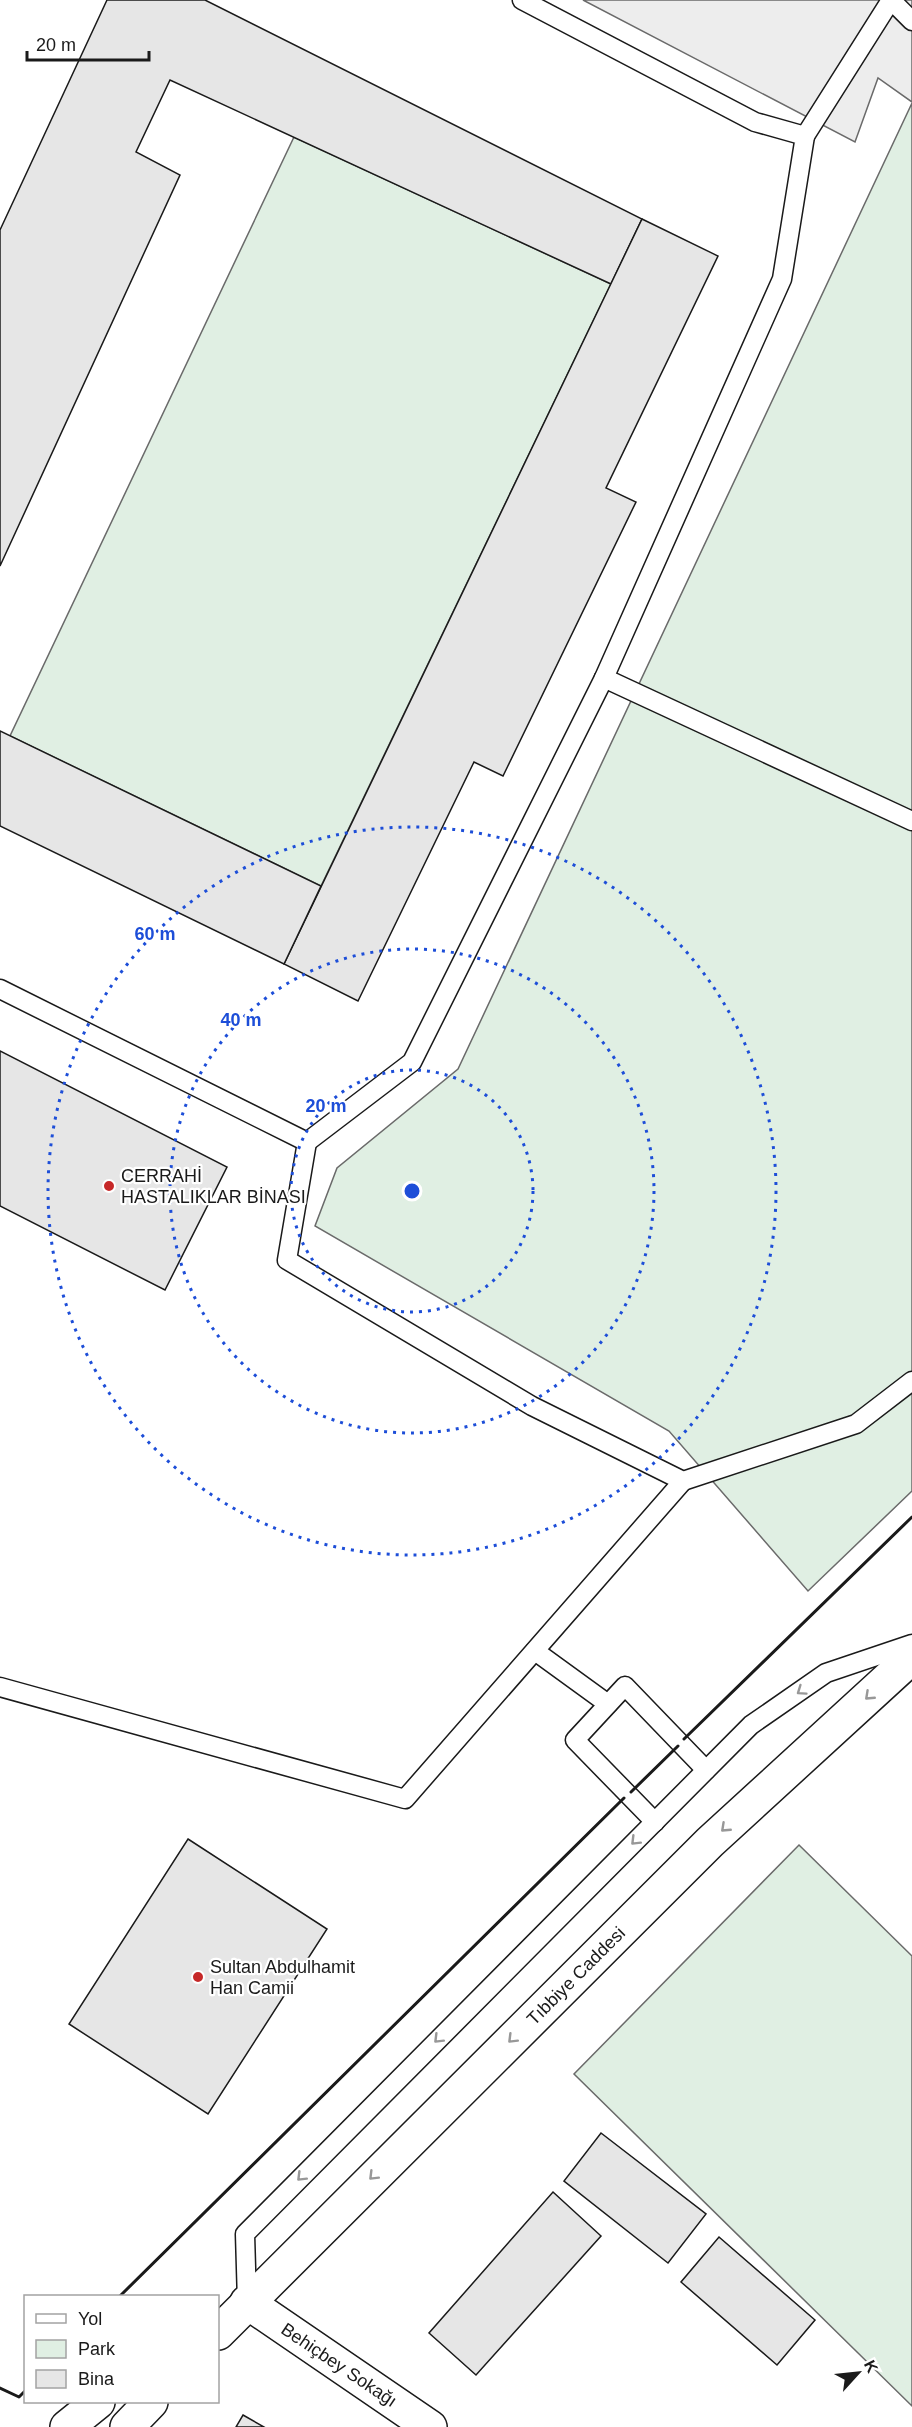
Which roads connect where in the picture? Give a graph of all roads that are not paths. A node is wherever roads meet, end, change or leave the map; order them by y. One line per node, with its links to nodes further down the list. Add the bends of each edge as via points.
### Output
1 (522, 0): 3 (lane, via 755,122)
2 (912, 21): 3 (lane, via 891,0)
3 (805, 136): 4 (lane, via 782,279)
4 (604, 678): 5 (lane); 7 (lane, via 412,1062)
5 (912, 821)
6 (0, 989): 7 (lane)
7 (307, 1142): 9 (lane, via 287,1260 532,1406)
8 (912, 1382): 9 (lane, via 856,1424)
9 (683, 1481): 11 (lane)
10 (912, 1644): 15 (lane, one-way to 15, via 826,1673 751,1725)
11 (535, 1652): 13 (lane, via 405,1799); 14 (lane)
12 (912, 1657): 17 (main road, Tıbbiye Caddesi, one-way to 17, via 702,1850)
13 (0, 1687)
14 (608, 1704): 15 (lane, via 625,1686); 16 (lane, via 575,1740)
15 (706, 1770): 16 (lane)
16 (655, 1821): 17 (lane, one-way to 17, via 245,2234)
17 (247, 2302): 18 (main road, Tıbbiye Caddesi); 19 (main road, Tıbbiye Caddesi); 24 (main road, Behiçbey Sokağı)
18 (219, 2320)
19 (219, 2332)
20 (97, 2403): 22 (main road)
21 (150, 2403): 23 (main road)
22 (67, 2427)
23 (127, 2427)
24 (430, 2427)

